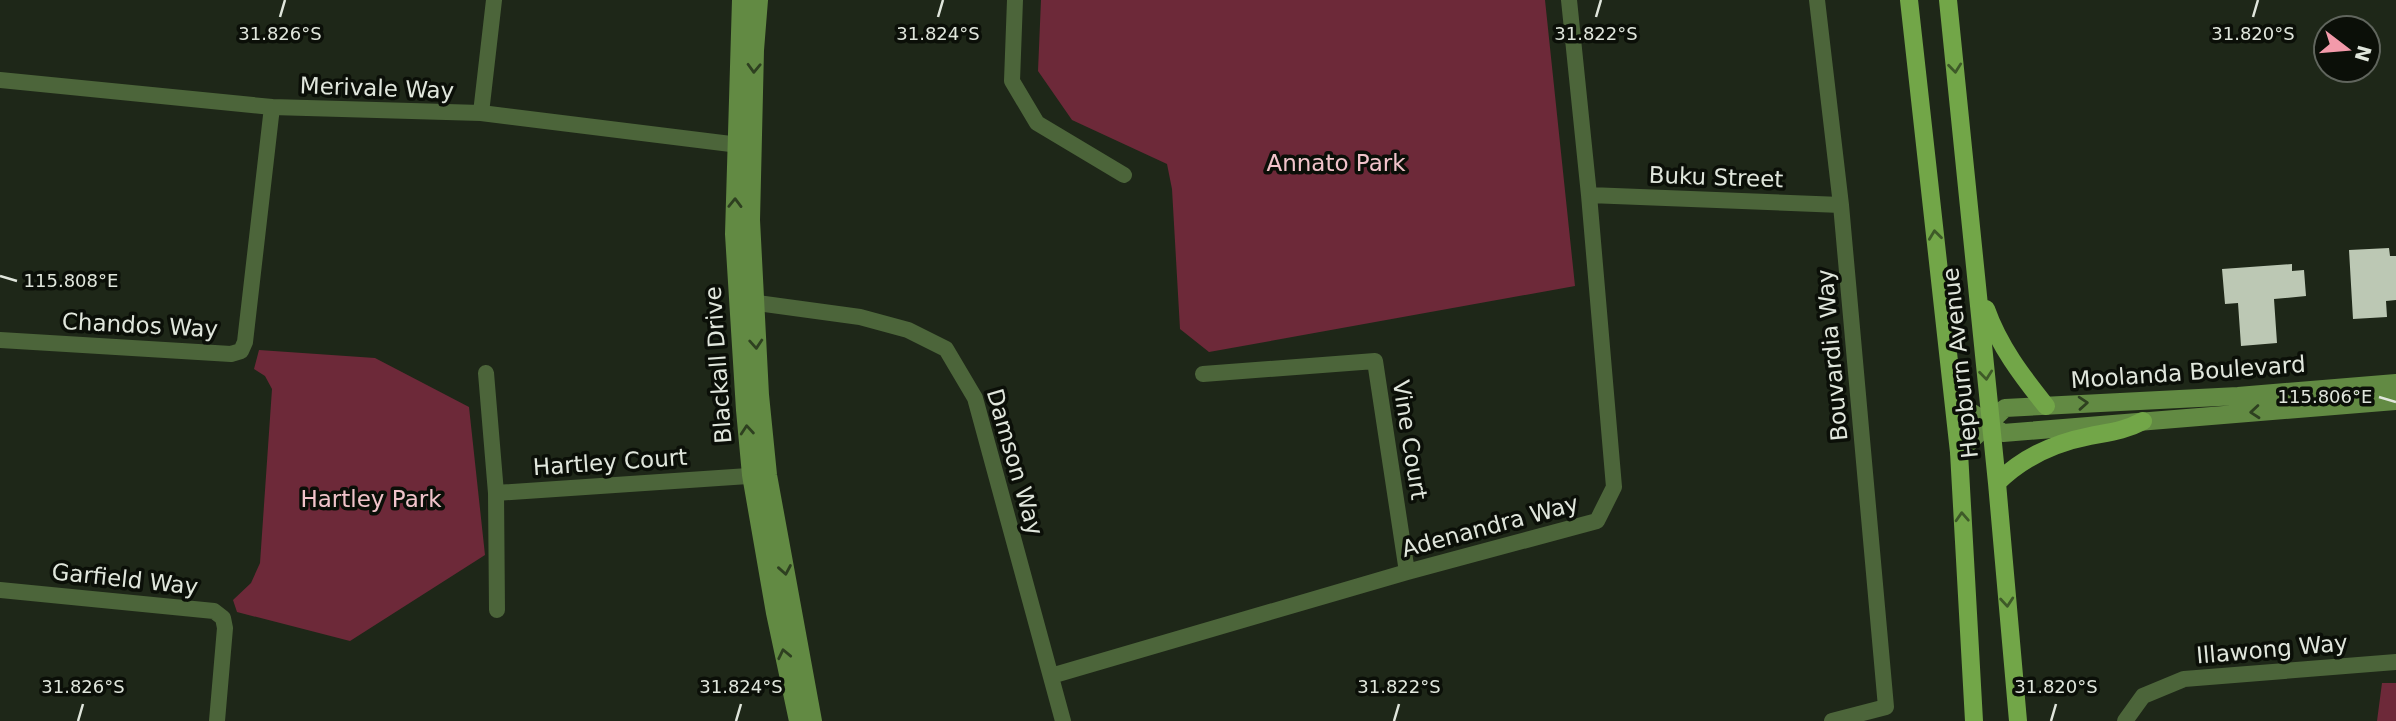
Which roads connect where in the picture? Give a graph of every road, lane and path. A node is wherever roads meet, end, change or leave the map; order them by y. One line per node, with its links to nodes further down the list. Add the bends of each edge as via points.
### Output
1 (494, 0): 11 (street)
2 (741, 0): 12 (main road, Blackall Drive)
3 (759, 0): 12 (main road, Blackall Drive, one-way to 12)
4 (1015, 0): 13 (street, via 1012,81 1037,123)
5 (1569, 0): 14 (street, Adenandra Way)
6 (1817, 0): 15 (street, Bouvardia Way)
7 (1909, 0): 22 (main road, Hepburn Avenue, one-way to 7)
8 (1948, 0): 16 (main road, Hepburn Avenue, one-way to 16)
9 (0, 80): 10 (street, Merivale Way)
10 (272, 107): 11 (street, Merivale Way); 18 (street, Chandos Way, via 241,351)
11 (481, 113): 12 (street, Merivale Way)
12 (744, 146): 17 (main road, Blackall Drive, via 751,220)
13 (1124, 176)
14 (1589, 195): 15 (street, Buku Street); 31 (street, Adenandra Way, via 1614,487 1597,521)
15 (1841, 205): 36 (street, Bouvardia Way)
16 (1977, 283): 24 (main road, via 1993,331); 26 (main road, Hepburn Avenue, one-way to 26)
17 (745, 300): 28 (main road, Blackall Drive); 35 (street, Damson Way, via 860,317 908,330 946,349 975,398)
18 (0, 340)
19 (486, 373): 30 (street)
20 (1203, 374): 31 (street, Vine Court, via 1375,361)
21 (2396, 383): 24 (main road, Moolanda Boulevard, one-way to 21)
22 (1954, 401): 26 (main road, Moolanda Boulevard); 27 (main road, Hepburn Avenue)
23 (2396, 401): 25 (main road, Moolanda Boulevard, one-way to 25)
24 (2046, 406): 26 (main road, Moolanda Boulevard, via 2005,408)
25 (2143, 421): 26 (main road, Moolanda Boulevard, via 2003,433); 29 (main road, via 2048,448 2016,464)
26 (1991, 424): 27 (main road, Moolanda Boulevard); 29 (main road, Hepburn Avenue)
27 (1959, 452): 42 (main road, Hepburn Avenue, one-way to 27)
28 (760, 475): 30 (street, Hartley Court); 38 (main road, Blackall Drive, one-way to 28, via 775,613); 39 (main road, Blackall Drive, one-way to 39)
29 (1997, 482): 43 (main road, Hepburn Avenue, one-way to 43)
30 (496, 493): 33 (street)
31 (1406, 572): 35 (street, Adenandra Way)
32 (0, 590): 37 (street, Garfield Way, via 214,611 223,618 225,628)
33 (497, 610)
34 (2396, 662): 44 (street, Illawong Way, via 2184,679 2143,696)
35 (1051, 676): 40 (street, Damson Way)
36 (1886, 714): 41 (street, Bouvardia Way)
37 (217, 721)
38 (798, 721)
39 (813, 721)
40 (1063, 721)
41 (1832, 721)
42 (1974, 721)
43 (2018, 721)
44 (2125, 721)

